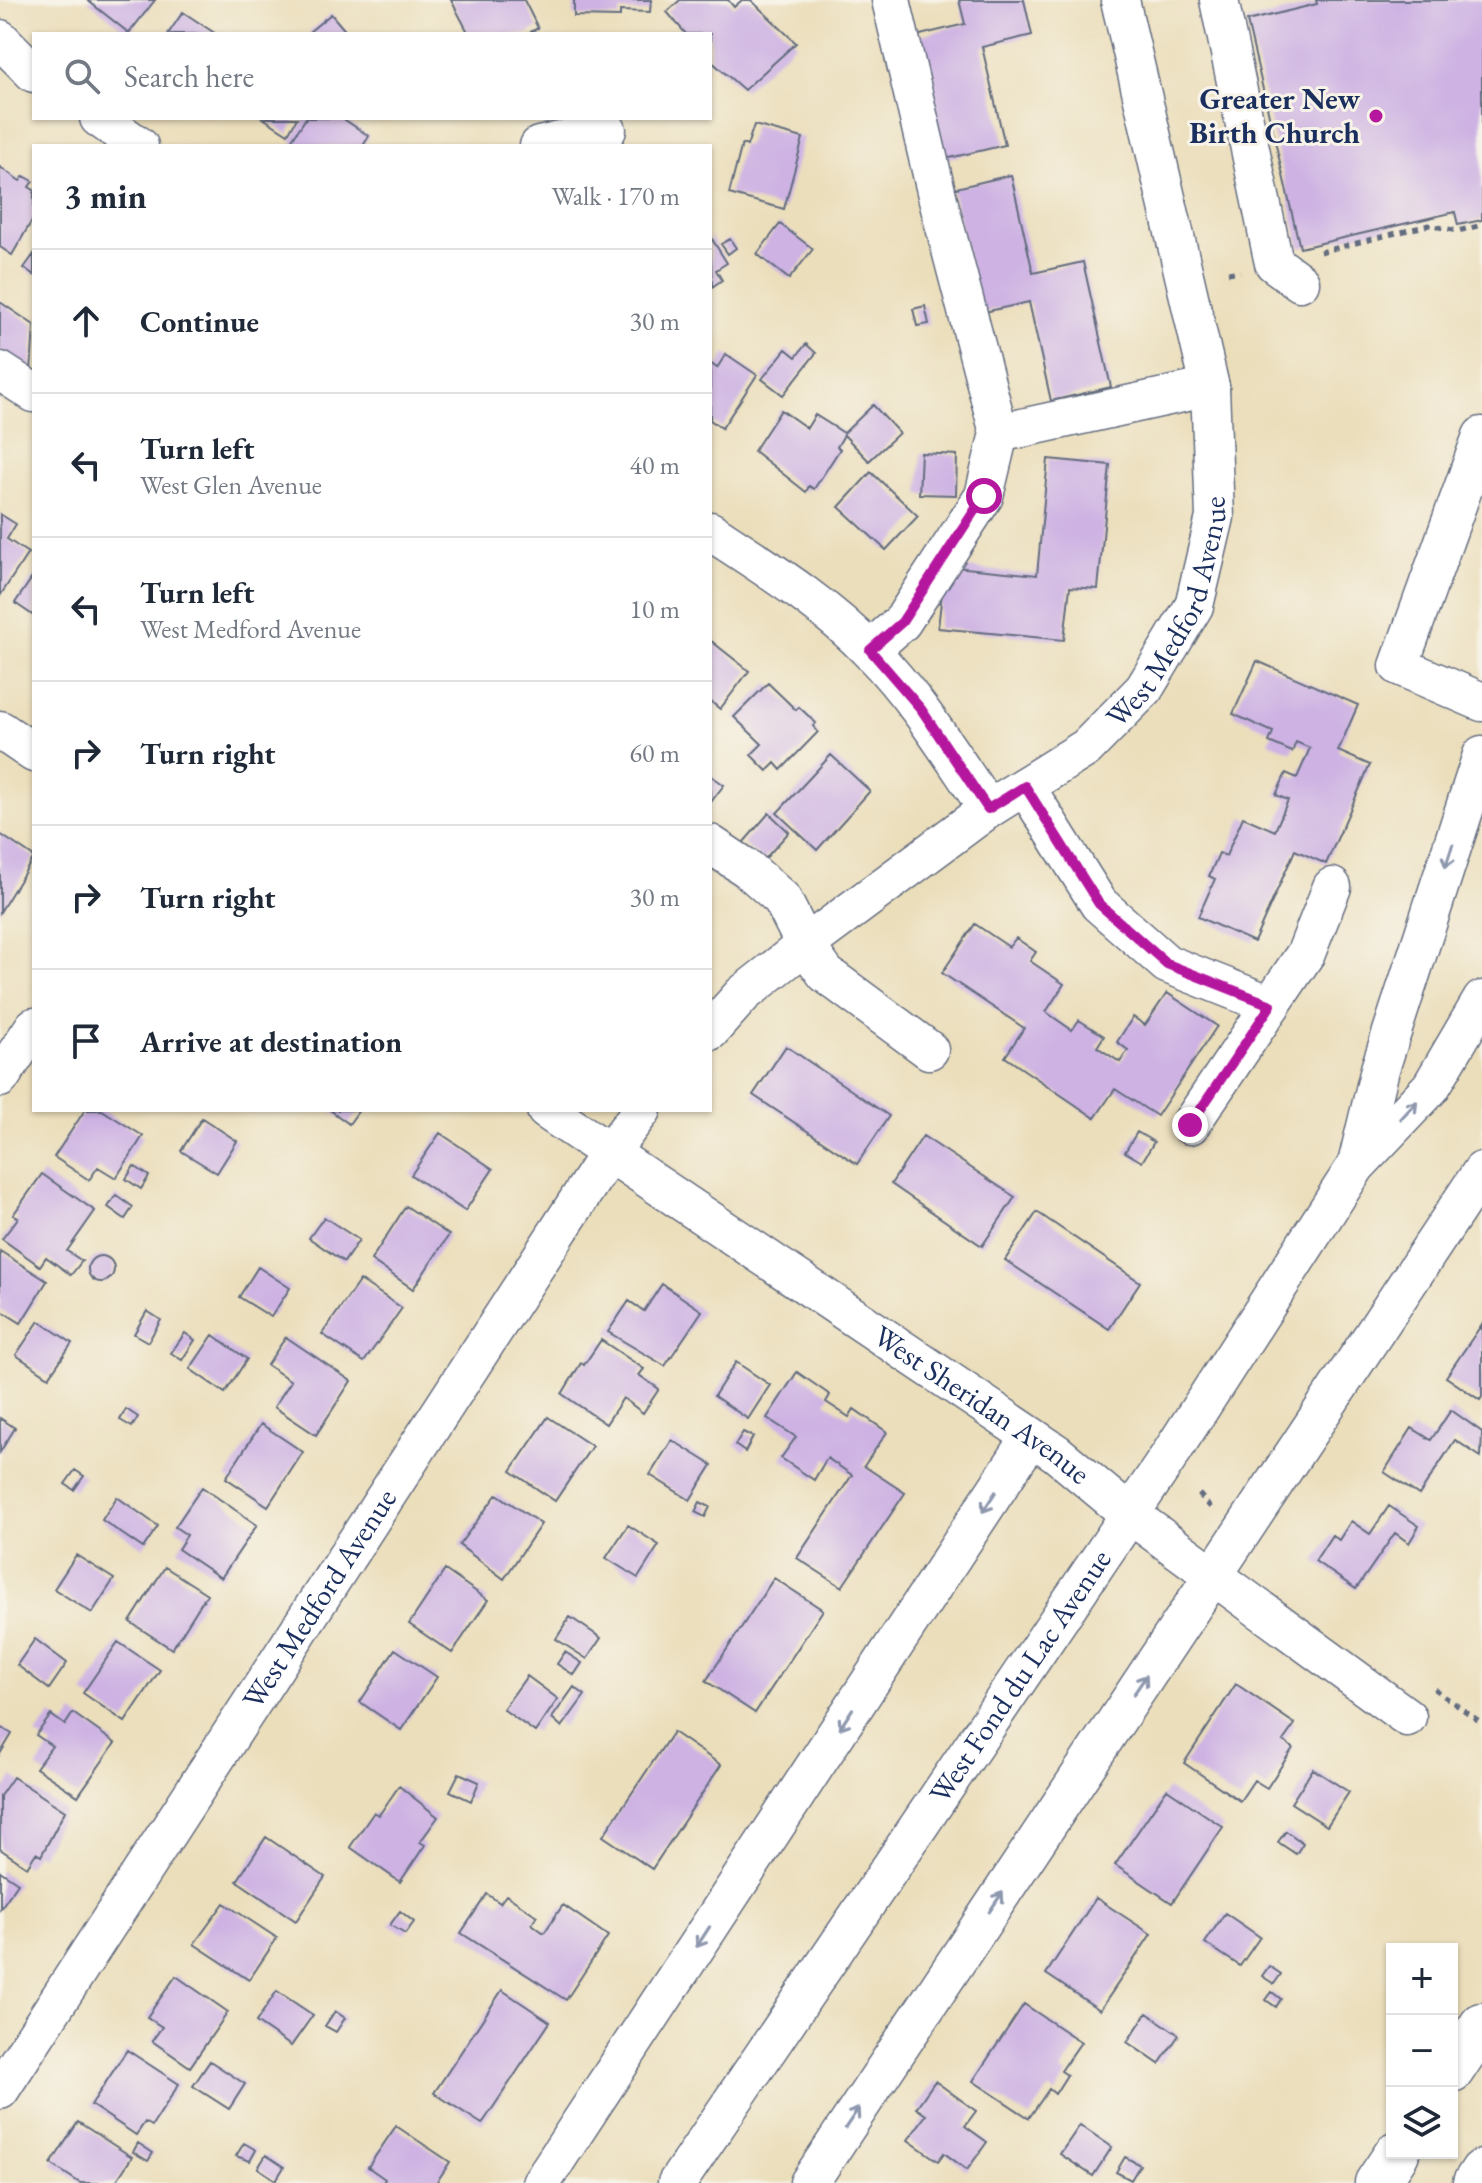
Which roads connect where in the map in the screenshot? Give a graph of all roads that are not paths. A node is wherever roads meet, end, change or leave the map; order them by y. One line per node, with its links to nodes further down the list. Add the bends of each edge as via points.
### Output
1 (891, 0): 14 (street)
2 (1120, 0): 12 (street, West Medford Avenue)
3 (1219, 0): 10 (street)
4 (0, 39): 5 (street)
5 (32, 71)
6 (102, 120): 8 (street)
7 (607, 130): 9 (street)
8 (136, 144)
9 (548, 144)
10 (1287, 272)
11 (0, 371): 13 (street)
12 (1210, 387): 14 (street); 23 (street, West Medford Avenue, via 1215,517 1194,606 1144,689 1086,748)
13 (32, 392)
14 (999, 433): 18 (street, via 984,496 902,622)
15 (1482, 436): 16 (street)
16 (1472, 485): 19 (street, via 1399,666)
17 (712, 532): 18 (street, via 784,580)
18 (870, 650): 24 (street, via 921,709)
19 (1482, 702)
20 (0, 730): 21 (street)
21 (32, 752)
22 (1482, 755): 38 (street, West Fond du Lac Avenue, one-way to 38, via 1380,1069)
23 (1025, 786): 24 (street, West Medford Avenue); 29 (street, via 1110,914 1167,964)
24 (988, 809): 27 (street, West Medford Avenue)
25 (712, 845): 27 (street, via 782,899)
26 (1332, 887): 29 (street, via 1306,953)
27 (805, 945): 30 (street, West Medford Avenue, via 743,994); 32 (street, via 826,974)
28 (1482, 1000): 38 (street, West Fond du Lac Avenue, one-way to 28, via 1431,1087)
29 (1271, 1005): 36 (street)
30 (712, 1029)
31 (32, 1030): 33 (street)
32 (929, 1050)
33 (0, 1078)
34 (549, 1112): 37 (street, West Sheridan Avenue)
35 (640, 1112): 37 (street, West Medford Avenue)
36 (1190, 1125)
37 (609, 1153): 40 (street, West Sheridan Avenue); 46 (street, West Medford Avenue)
38 (1356, 1166): 41 (street, West Fond du Lac Avenue)
39 (1482, 1171): 42 (street)
40 (1031, 1437): 41 (street, West Sheridan Avenue); 49 (street, one-way to 49)
41 (1128, 1513): 42 (street, West Sheridan Avenue); 50 (street, West Fond du Lac Avenue)
42 (1213, 1575): 43 (street, West Sheridan Avenue); 51 (street, one-way to 42)
43 (1407, 1717)
44 (1482, 2025): 45 (highway)
45 (1458, 2061)
46 (0, 2090)
47 (1393, 2159): 52 (highway)
48 (1482, 2172): 53 (highway)
49 (541, 2183)
50 (677, 2183)
51 (809, 2183)
52 (1377, 2183)
53 (1475, 2183)

